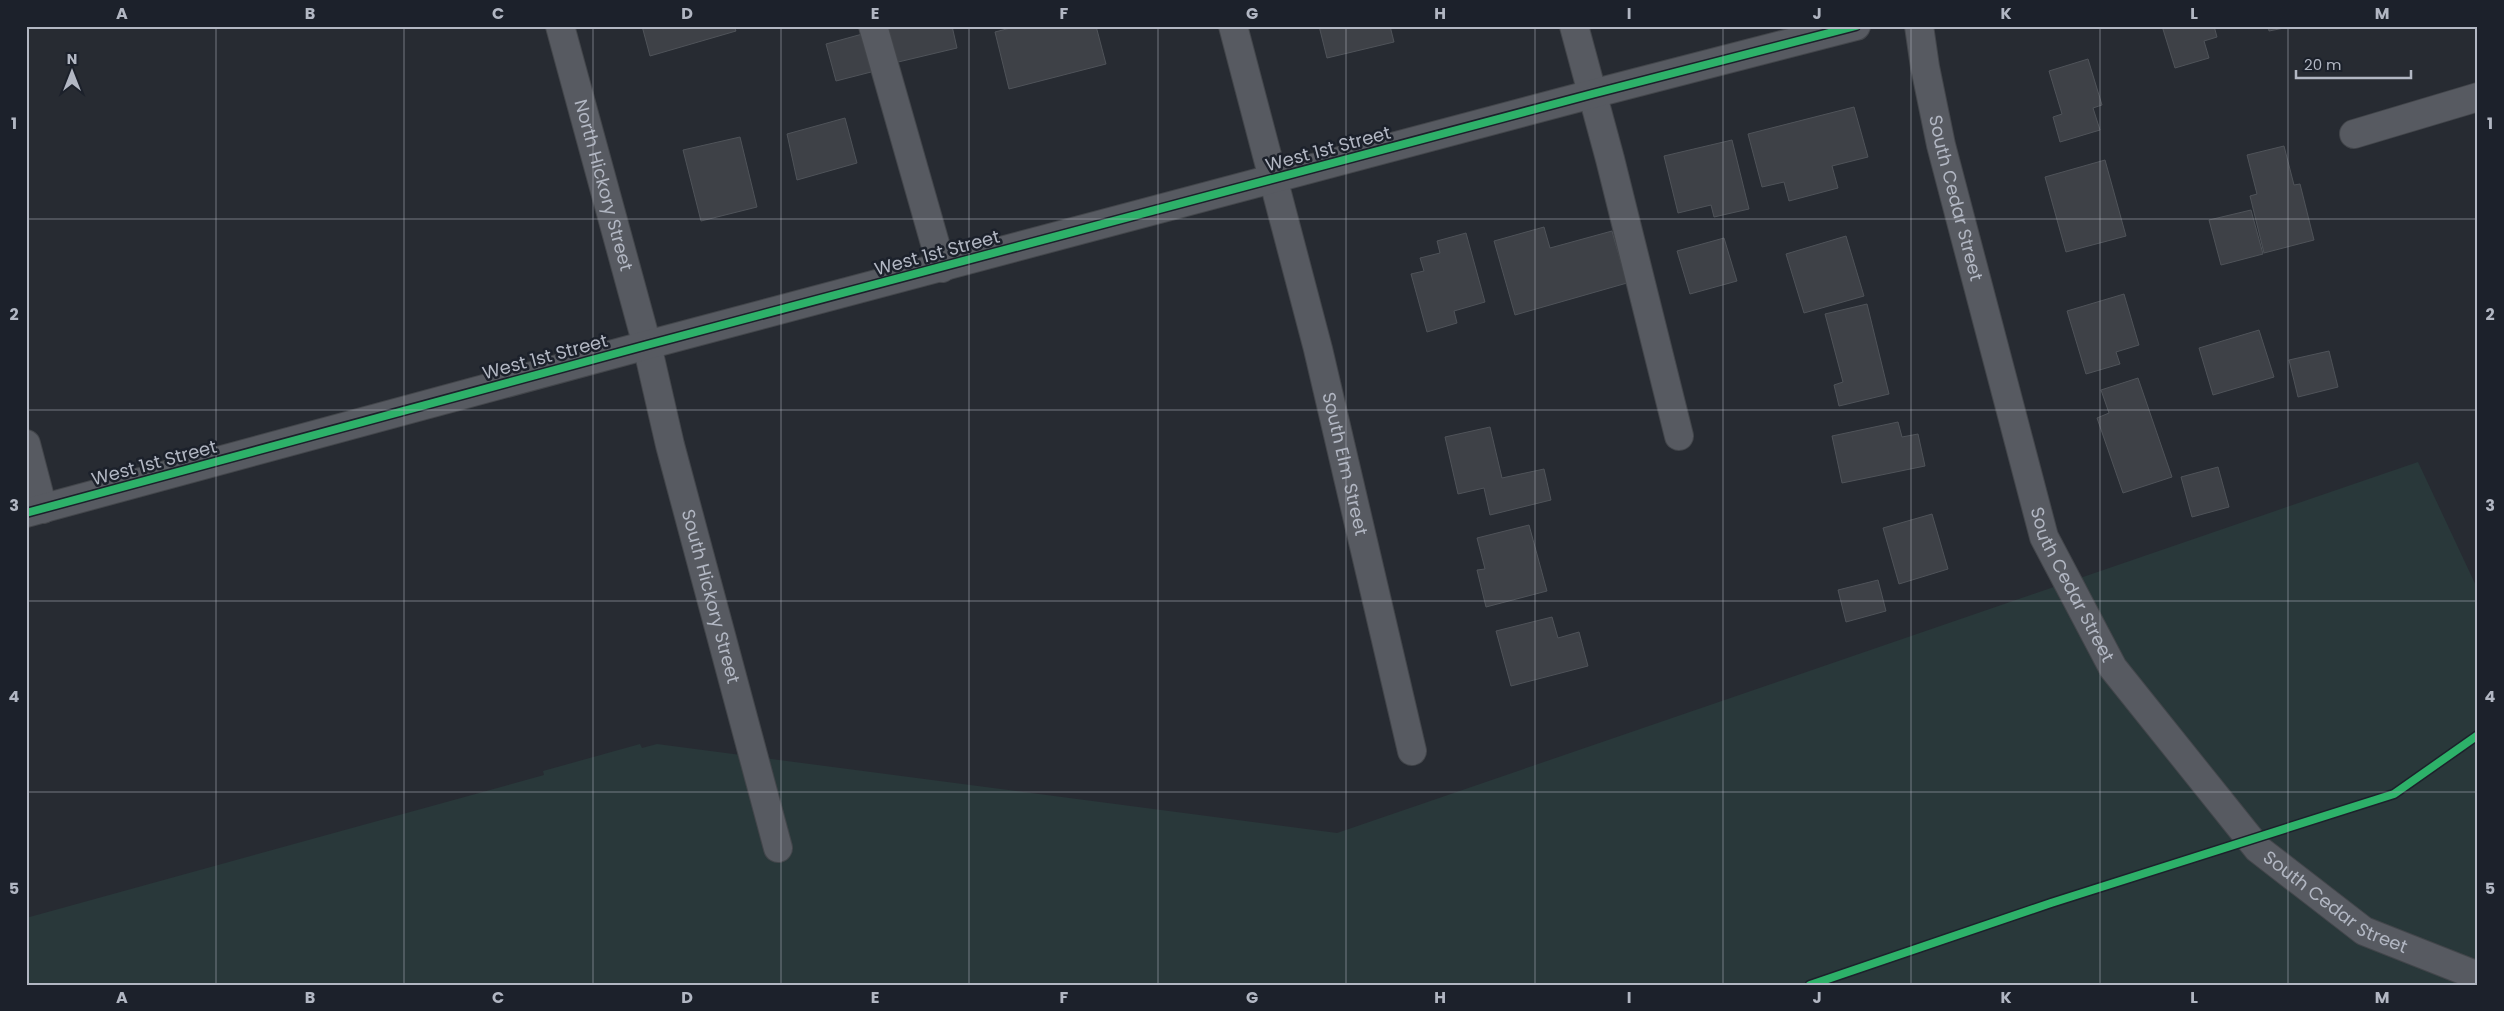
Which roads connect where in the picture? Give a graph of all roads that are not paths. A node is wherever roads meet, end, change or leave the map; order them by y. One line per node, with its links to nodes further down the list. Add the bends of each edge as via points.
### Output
1 (560, 26): 12 (street, North Hickory Street)
2 (873, 26): 11 (street)
3 (1233, 26): 10 (street, South Elm Street)
4 (1574, 26): 7 (street)
5 (1856, 26): 7 (street, West 1st Street)
6 (1919, 26): 18 (street, South Cedar Street, via 1941,145 2044,537 2113,668 2258,849 2364,931)
7 (1592, 94): 10 (street, West 1st Street); 13 (street)
8 (2478, 97): 9 (street)
9 (2354, 134)
10 (1274, 178): 11 (street, West 1st Street); 16 (street, South Elm Street, via 1318,349)
11 (942, 268): 12 (street, West 1st Street)
12 (647, 344): 15 (street, West 1st Street); 17 (street, South Hickory Street, via 670,445)
13 (1679, 436)
14 (26, 444): 15 (street)
15 (35, 511)
16 (1412, 750)
17 (778, 848)
18 (2478, 976)

